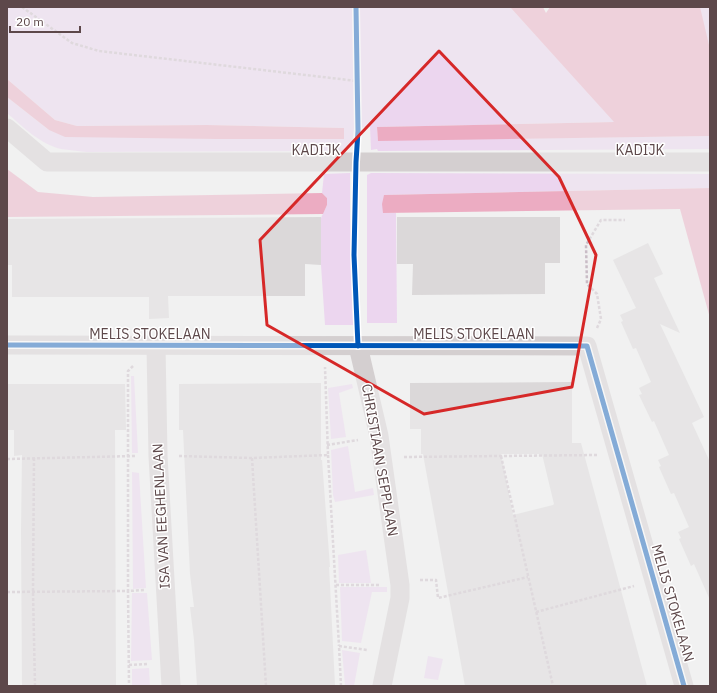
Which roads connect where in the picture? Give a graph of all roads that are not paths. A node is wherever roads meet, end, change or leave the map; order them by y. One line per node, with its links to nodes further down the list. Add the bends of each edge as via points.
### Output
1 (7, 128): 2 (street, KADIJK, via 47,162)
2 (710, 162)
3 (7, 345): 4 (street, MELIS STOKELAAN)
4 (155, 346): 5 (street, MELIS STOKELAAN); 6 (street, ISA VAN EEGHENLAAN, via 158,456)
5 (358, 346): 7 (street, CHRISTIAAN SEPPLAAN, via 379,436 400,582 400,598); 8 (street, MELIS STOKELAAN, via 587,346)
6 (171, 686)
7 (382, 686)
8 (684, 686)

